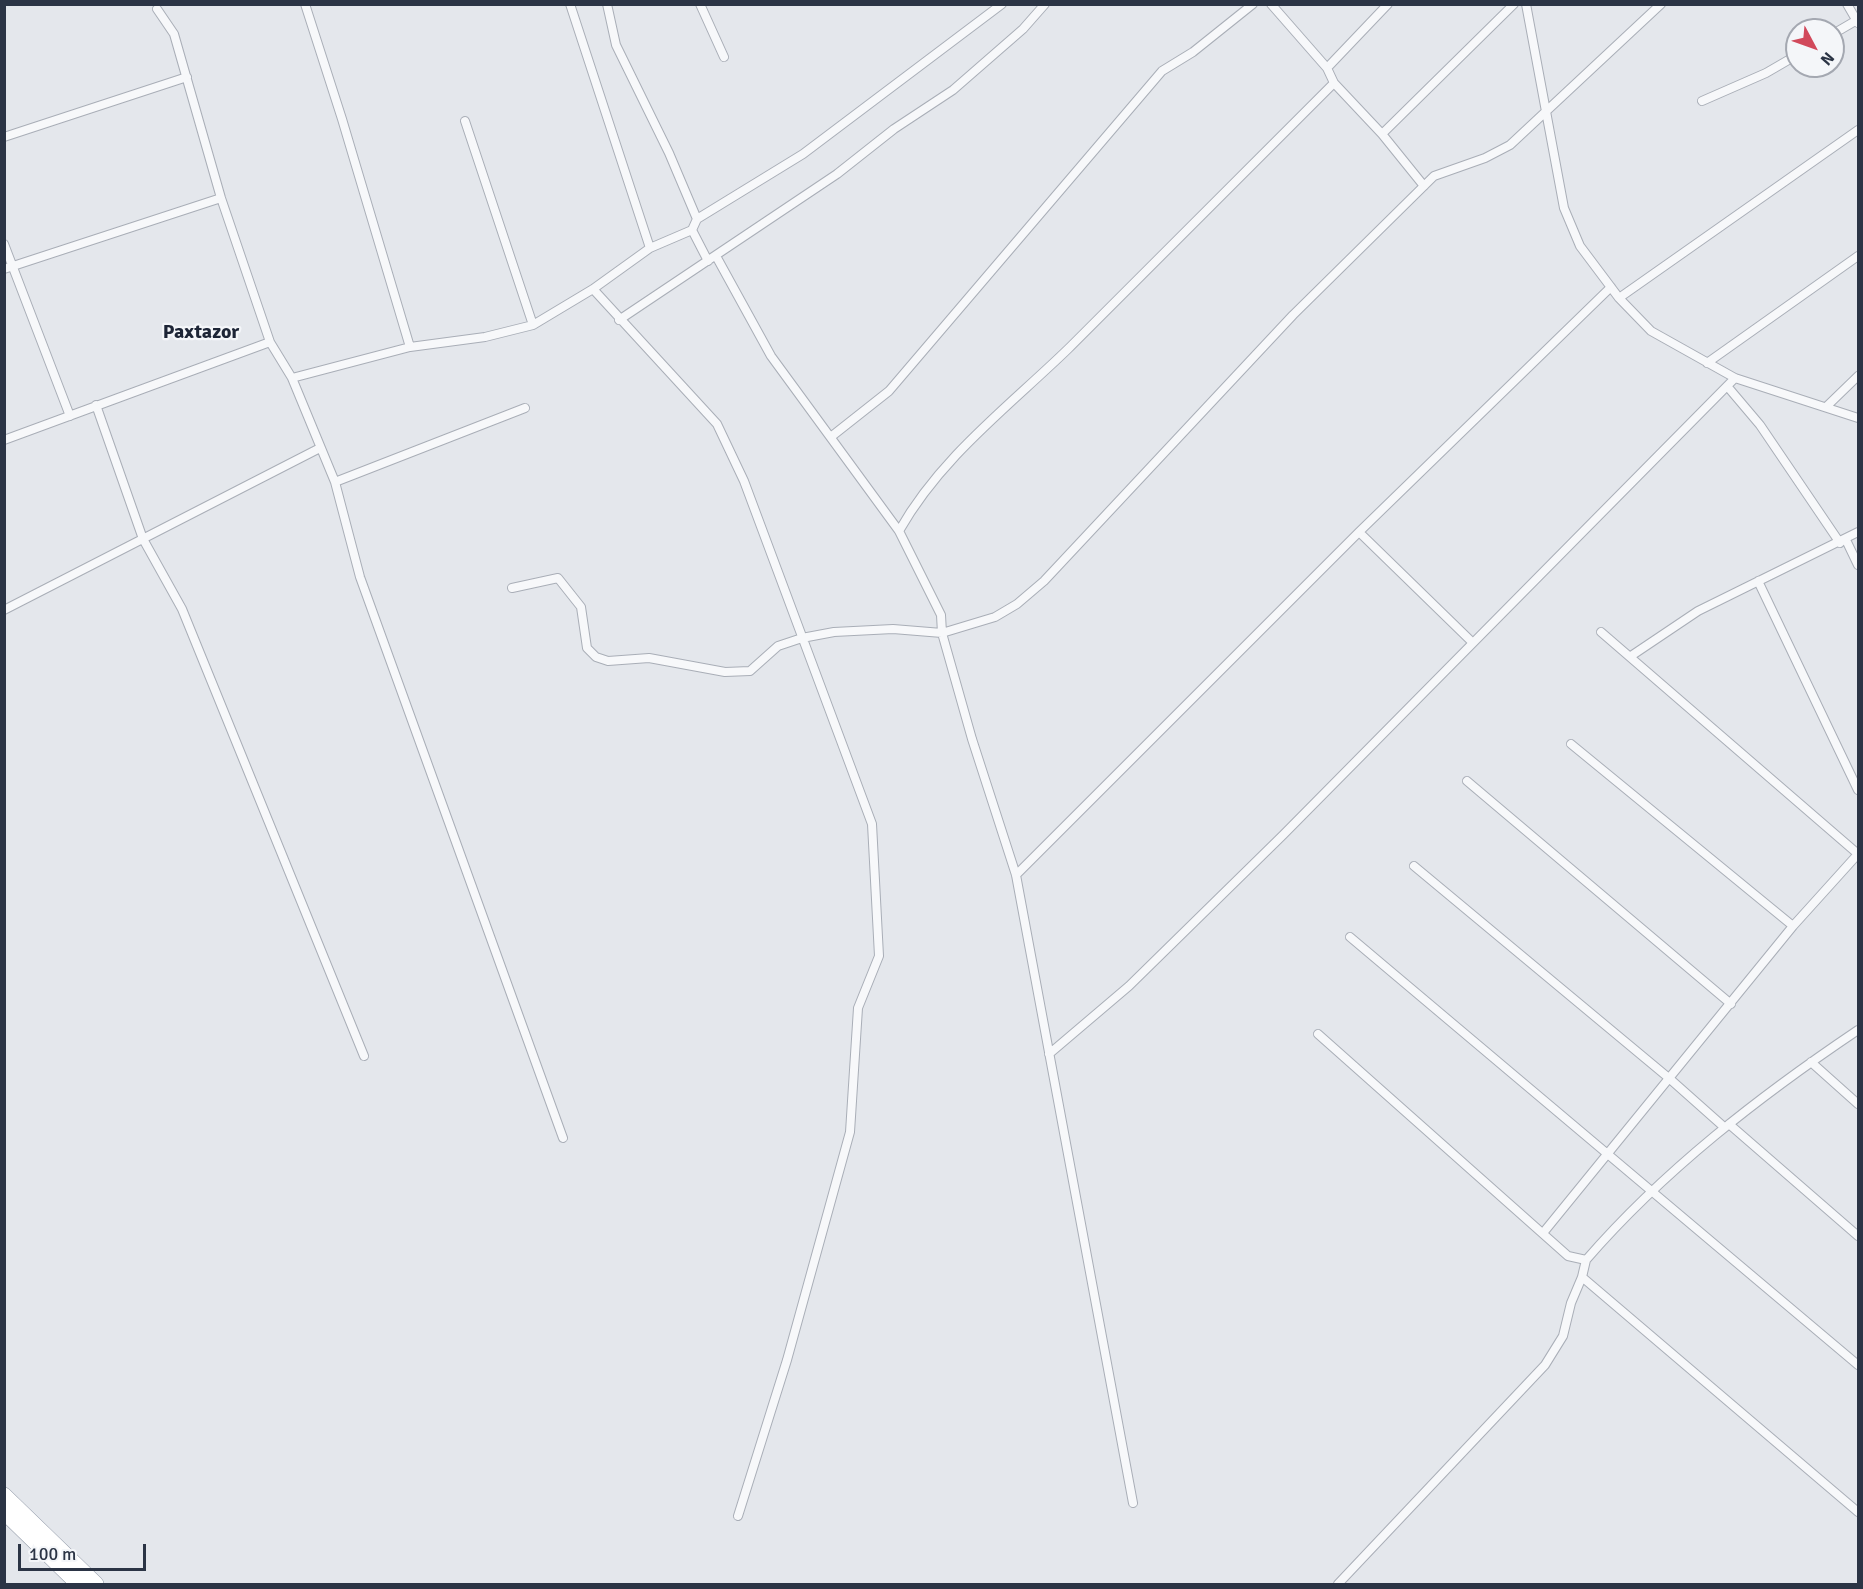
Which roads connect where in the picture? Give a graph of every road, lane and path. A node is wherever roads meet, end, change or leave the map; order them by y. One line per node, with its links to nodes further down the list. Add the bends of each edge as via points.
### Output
1 (305, 4): 42 (street)
2 (570, 4): 32 (street)
3 (607, 4): 29 (street, via 616,45)
4 (700, 4): 16 (street)
5 (1002, 4): 29 (street, via 803,154)
6 (1045, 4): 34 (street, via 1023,29 953,90)
7 (1253, 4): 53 (street, via 1193,52 1162,71 890,391)
8 (1271, 4): 18 (street)
9 (1388, 4): 18 (street)
10 (1514, 4): 25 (street)
11 (1526, 4): 22 (street)
12 (1661, 4): 22 (street)
13 (1847, 4): 15 (street)
14 (157, 9): 19 (street, via 174,34)
15 (1858, 22)
16 (724, 57)
17 (1785, 62): 21 (street)
18 (1327, 68): 20 (street)
19 (187, 76): 26 (street); 28 (street)
20 (1334, 83): 25 (street); 57 (street, via 1075,342 965,444 918,497)
21 (1702, 101)
22 (1545, 113): 27 (street, via 1510,145 1434,176); 36 (street, via 1564,208 1580,246)
23 (465, 121): 40 (street)
24 (1858, 130): 38 (street)
25 (1382, 134): 27 (street)
26 (4, 137)
27 (1424, 186): 67 (street, via 1293,315 1044,581 994,617)
28 (221, 198): 35 (street); 41 (street)
29 (697, 219): 30 (street)
30 (692, 230): 32 (street); 34 (street)
31 (4, 244): 35 (street)
32 (650, 248): 37 (street)
33 (1858, 256): 43 (street)
34 (712, 258): 39 (street); 53 (street, via 771,356)
35 (8, 267): 51 (street)
36 (1611, 287): 38 (street); 58 (street)
37 (593, 289): 39 (street); 40 (street)
38 (1619, 298): 43 (street, via 1651,331)
39 (620, 320): 68 (street, via 717,424 744,481)
40 (533, 325): 42 (street, via 485,337)
41 (270, 342): 45 (street); 48 (street)
42 (410, 347): 45 (street)
43 (1707, 363): 46 (street)
44 (1858, 376): 49 (street)
45 (292, 378): 55 (street)
46 (1735, 378): 47 (street); 49 (street)
47 (1727, 386): 61 (street, via 1760,425); 69 (street)
48 (96, 405): 51 (street); 60 (street)
49 (1826, 407): 52 (street)
50 (525, 408): 56 (street)
51 (70, 416): 54 (street)
52 (1858, 418)
53 (832, 436): 57 (street)
54 (4, 440)
55 (320, 448): 56 (street); 60 (street)
56 (335, 482): 88 (street, via 360,577)
57 (898, 531): 67 (street, via 941,615)
58 (1359, 532): 69 (street); 76 (street)
59 (1858, 532): 61 (street)
60 (143, 539): 65 (street); 83 (street, via 182,609)
61 (1843, 541): 62 (street); 63 (street)
62 (1858, 566)
63 (1758, 581): 70 (street, via 1698,611); 73 (street)
64 (512, 588): 68 (street, via 558,578 580,607 587,648 608,661 649,658 725,672 750,671 778,646)
65 (4, 610)
66 (1601, 632): 70 (street)
67 (942, 633): 68 (street, via 893,629); 76 (street)
68 (802, 638): 100 (street, via 872,824 879,956 858,1008 850,1132 788,1360)
69 (1472, 642): 82 (street, via 1232,886 1129,986)
70 (1630, 656): 74 (street)
71 (1571, 744): 77 (street)
72 (1467, 781): 79 (street)
73 (1858, 790)
74 (1858, 854): 77 (street)
75 (1414, 866): 85 (street)
76 (1016, 874): 82 (street)
77 (1793, 926): 79 (street)
78 (1350, 937): 89 (street)
79 (1731, 1004): 85 (street)
80 (1858, 1030): 84 (street)
81 (1318, 1034): 91 (street)
82 (1049, 1054): 97 (street)
83 (364, 1056)
84 (1811, 1062): 86 (street); 87 (street)
85 (1670, 1079): 87 (street); 89 (street)
86 (1858, 1104)
87 (1726, 1126): 90 (street); 92 (street)
88 (563, 1138)
89 (1607, 1153): 90 (street); 91 (street)
90 (1651, 1191): 93 (street); 95 (street)
91 (1544, 1233): 93 (street, via 1568,1256)
92 (1858, 1236)
93 (1586, 1260): 94 (street)
94 (1582, 1277): 99 (street); 103 (street, via 1563,1336 1545,1365)
95 (1858, 1365)
96 (4, 1495): 102 (highway)
97 (1133, 1503)
98 (4, 1512): 101 (highway)
99 (1858, 1512)
100 (738, 1516)
101 (78, 1584)
102 (96, 1584)
103 (1338, 1584)

